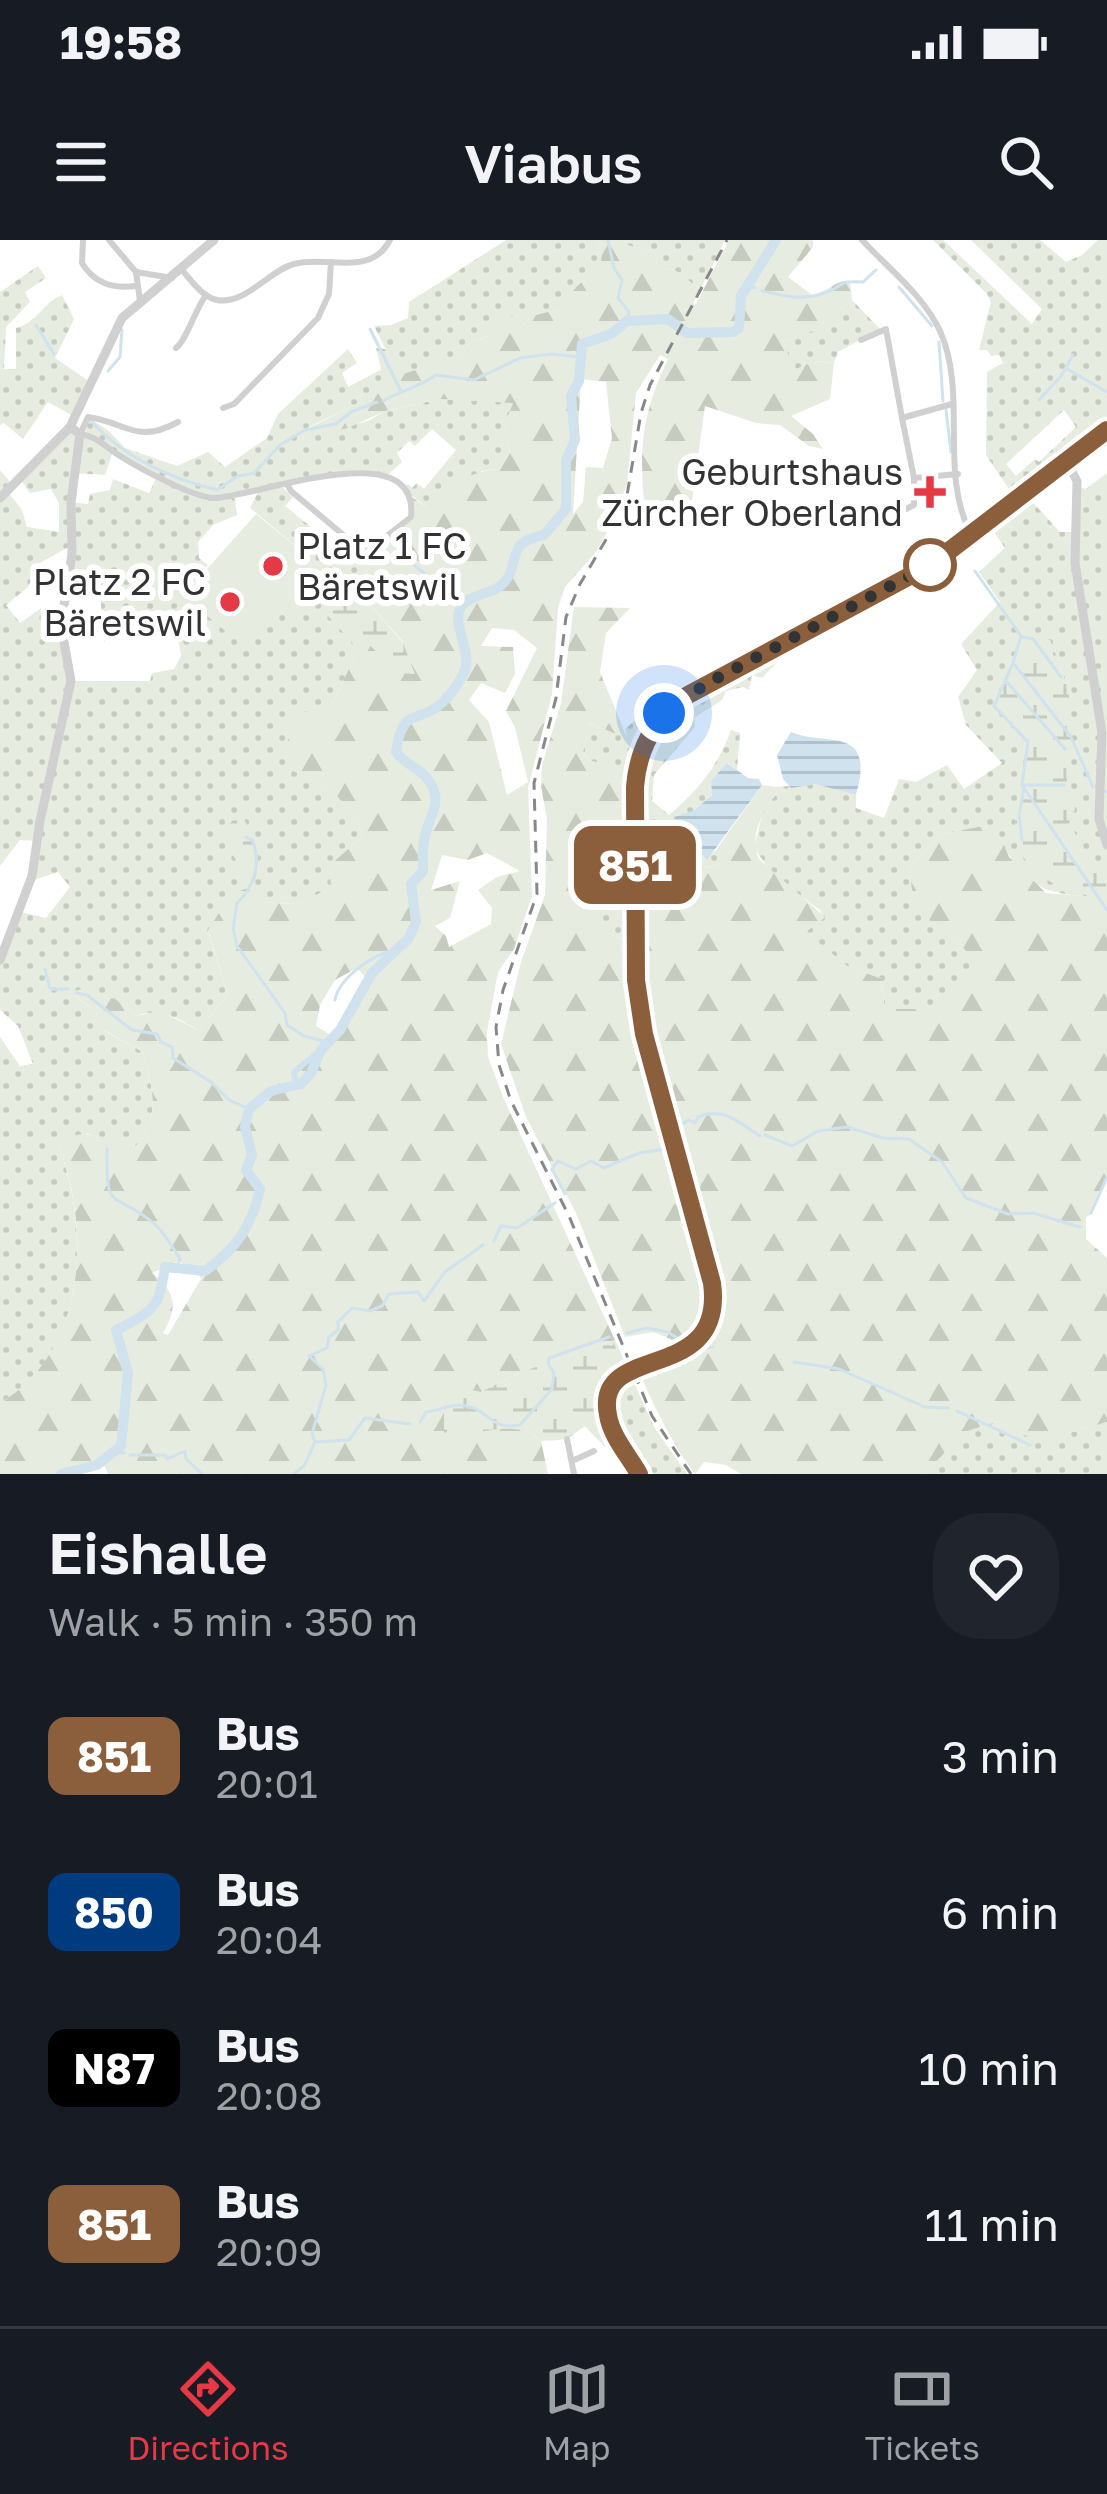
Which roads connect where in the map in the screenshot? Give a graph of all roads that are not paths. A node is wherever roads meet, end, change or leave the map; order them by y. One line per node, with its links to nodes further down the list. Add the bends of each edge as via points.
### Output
1 (83, 240): 9 (street, via 82,263 93,277)
2 (109, 240): 7 (street)
3 (214, 240): 8 (street)
4 (390, 240): 6 (street, via 369,261)
5 (862, 240): 14 (street, via 933,318 947,353)
6 (332, 262): 10 (street, via 295,263 230,299); 15 (street, via 318,318)
7 (136, 272): 8 (street); 9 (street)
8 (176, 274): 10 (street); 11 (street)
9 (135, 286): 11 (street)
10 (206, 295): 13 (street)
11 (140, 302): 19 (street, via 116,328)
12 (861, 340): 16 (street, via 886,329)
13 (176, 348)
14 (952, 404): 16 (street); 21 (street)
15 (223, 409)
16 (902, 418): 22 (street)
17 (178, 422): 19 (street, via 147,433 88,417)
18 (1107, 430): 20 (main road)
19 (75, 431): 23 (street, via 206,496); 24 (street); 28 (street, via 61,625 70,681 32,876)
20 (1067, 462): 26 (main road); 27 (street, via 1077,481 1075,563 1102,733 1099,819)
21 (958, 474): 22 (street); 26 (street)
22 (914, 478): 25 (street, via 914,505)
23 (287, 484): 23 (street, via 360,549 411,517 407,494 368,472)
24 (0, 498)
25 (900, 512)
26 (973, 535): 33 (main road, via 676,703 656,723 637,769 641,1021 714,1292 710,1321 695,1342 629,1370 610,1391 609,1420)
27 (1107, 845)
28 (0, 960)
29 (567, 1439): 31 (street)
30 (594, 1451): 31 (street)
31 (572, 1461): 32 (street)
32 (574, 1474)
33 (639, 1474)

